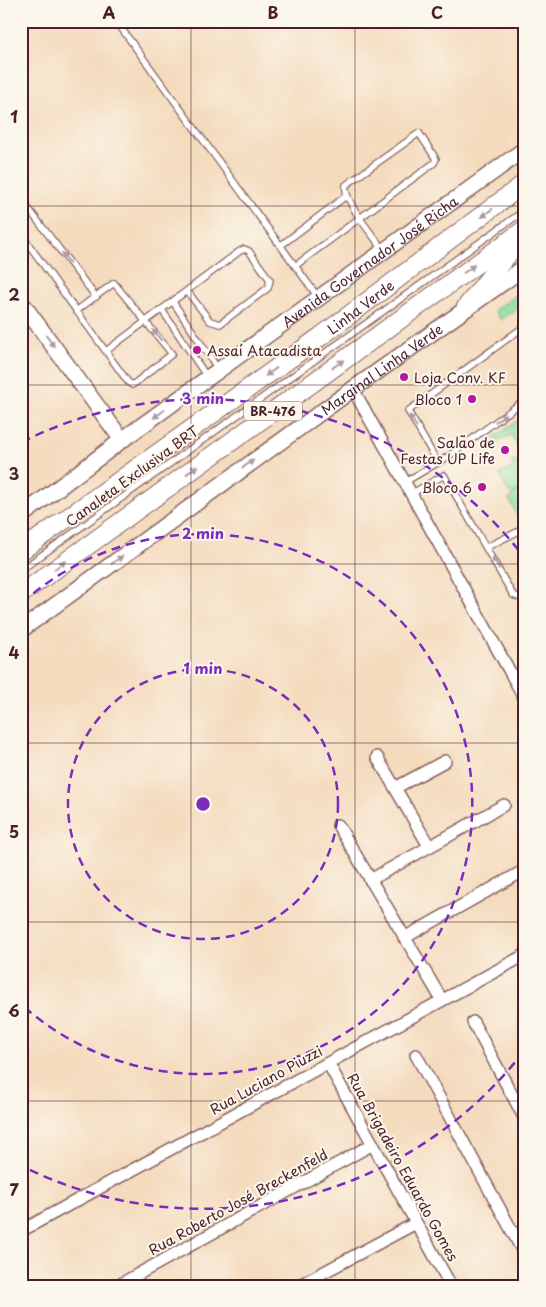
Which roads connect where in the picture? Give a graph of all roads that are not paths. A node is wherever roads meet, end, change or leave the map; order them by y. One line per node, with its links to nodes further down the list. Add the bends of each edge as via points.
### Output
1 (116, 21): 13 (lane)
2 (519, 21): 3 (lane)
3 (525, 29)
4 (525, 149): 14 (main road, Avenida Governador José Richa)
5 (525, 183): 38 (highway, Linha Verde / BR-476, one-way to 38, via 320,337)
6 (346, 196): 9 (lane); 9 (lane, via 346,185 416,134 422,134 436,159 434,163); 13 (lane)
7 (22, 200): 18 (lane, one-way to 7)
8 (525, 210): 39 (lane, Canaleta Exclusiva BRT)
9 (360, 217): 14 (lane); 15 (lane)
10 (525, 229): 40 (highway, BR-476, one-way to 10)
11 (21, 234): 24 (lane)
12 (525, 234): 22 (highway)
13 (280, 246): 15 (lane)
14 (384, 251): 19 (main road, Avenida Governador José Richa)
15 (295, 266): 19 (lane)
16 (525, 267): 22 (main road, Marginal Linha Verde)
17 (187, 291): 17 (lane, via 210,321 220,324 268,288 270,280 244,249); 21 (lane)
18 (96, 297): 24 (lane); 25 (lane, via 114,284)
19 (319, 298): 28 (main road, Avenida Governador José Richa)
20 (21, 302): 31 (main road, one-way to 31)
21 (173, 302): 23 (lane); 28 (lane)
22 (466, 308): 29 (main road, Marginal Linha Verde)
23 (162, 310): 25 (lane); 28 (lane)
24 (76, 311): 27 (lane)
25 (146, 321): 27 (lane); 27 (lane, one-way to 25, via 128,382 135,383 172,354)
26 (525, 326): 32 (lane, one-way to 26, via 408,411)
27 (106, 350)
28 (214, 375): 31 (main road, Avenida Governador José Richa, one-way to 31)
29 (353, 389): 33 (street); 42 (main road, Marginal Linha Verde, one-way to 29)
30 (525, 400): 32 (lane, one-way to 30)
31 (122, 440): 35 (main road, Avenida Governador José Richa)
32 (438, 463): 33 (lane)
33 (405, 482): 34 (street)
34 (412, 494): 37 (lane, via 444,475); 43 (street)
35 (21, 516)
36 (525, 528): 37 (lane)
37 (487, 547): 41 (lane, one-way to 37, via 513,595)
38 (21, 551)
39 (21, 570)
40 (21, 594)
41 (525, 595)
42 (21, 630)
43 (525, 699)
44 (377, 757): 46 (street)
45 (445, 761): 46 (street)
46 (396, 788): 49 (street)
47 (504, 805): 49 (street)
48 (338, 825): 51 (street)
49 (429, 846): 51 (street)
50 (525, 870): 52 (street)
51 (370, 880): 52 (street)
52 (404, 938): 54 (street)
53 (525, 955): 54 (street, Rua Luciano Piuzzi)
54 (442, 1000): 57 (street, Rua Luciano Piuzzi)
55 (473, 1022): 58 (street)
56 (416, 1055): 62 (street)
57 (328, 1063): 59 (street, Rua Brigadeiro Eduardo Gomes); 61 (street, Rua Luciano Piuzzi)
58 (525, 1118)
59 (373, 1144): 60 (street, Rua Brigadeiro Eduardo Gomes); 63 (street, Rua Roberto José Breckenfeld)
60 (416, 1223): 64 (street); 65 (street, Rua Brigadeiro Eduardo Gomes)
61 (21, 1230)
62 (525, 1255)
63 (117, 1286)
64 (298, 1286)
65 (451, 1286)

